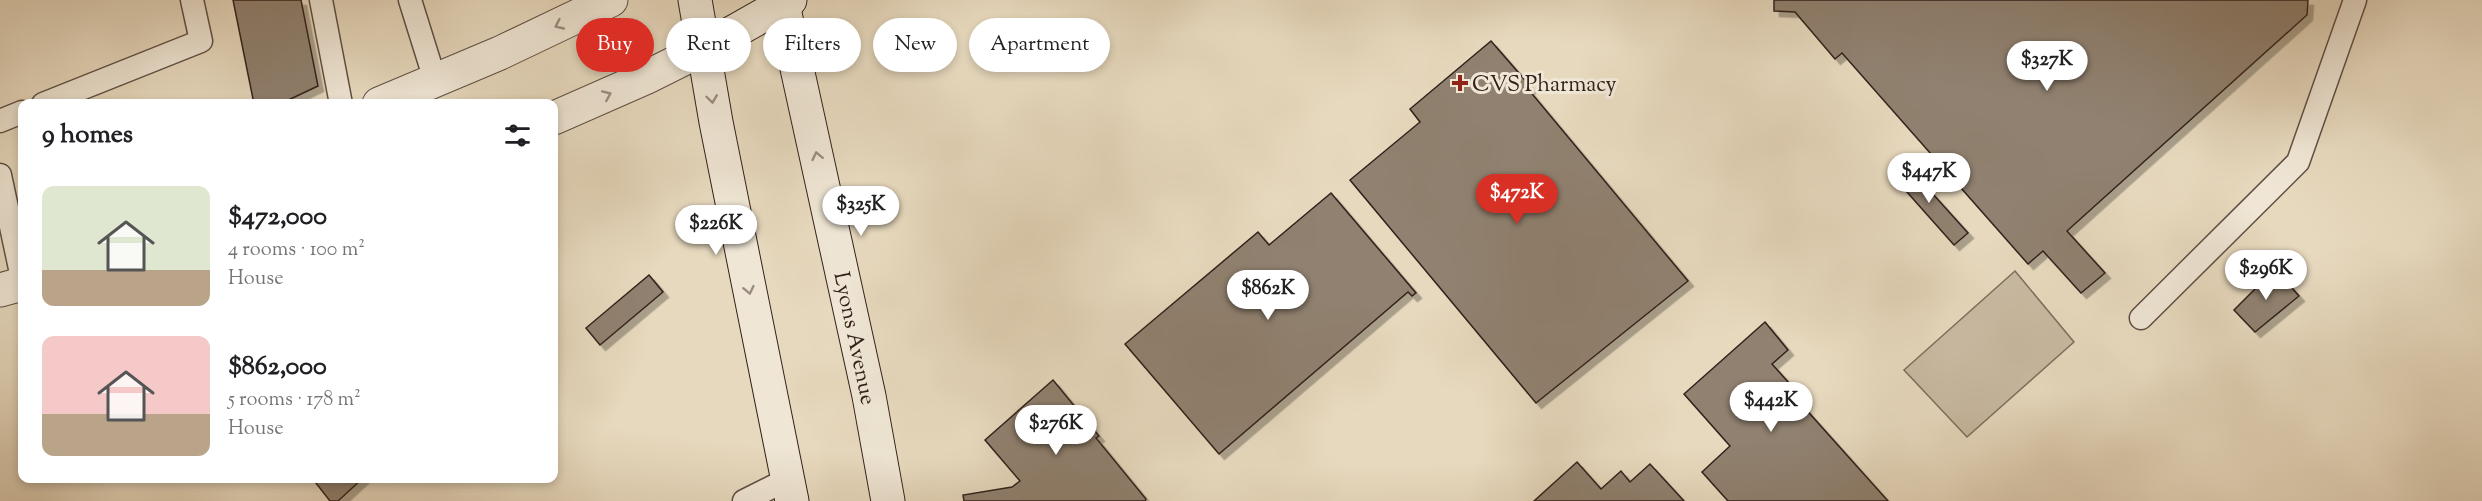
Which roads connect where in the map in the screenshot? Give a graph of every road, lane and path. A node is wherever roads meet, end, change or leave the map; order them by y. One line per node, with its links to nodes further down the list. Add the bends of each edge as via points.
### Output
1 (192, 0): 13 (lane, via 201,40)
2 (321, 0): 14 (lane)
3 (410, 0): 12 (lane)
4 (695, 0): 8 (main road)
5 (2355, 0): 23 (lane, via 2298,162)
6 (785, 1): 9 (main road); 26 (main road, Lyons Avenue, one-way to 6)
7 (598, 3): 12 (main road, one-way to 12)
8 (699, 18)
9 (751, 21)
10 (666, 68): 17 (main road, one-way to 10)
11 (709, 72): 24 (main road, one-way to 24, via 720,146)
12 (435, 80): 15 (main road)
13 (55, 99)
14 (340, 99)
15 (391, 99)
16 (18, 114): 18 (lane)
17 (558, 116)
18 (0, 121)
19 (0, 175): 20 (lane)
20 (18, 259)
21 (18, 285): 22 (main road)
22 (0, 290)
23 (2141, 318)
24 (790, 490): 25 (lane)
25 (744, 501)
26 (888, 501)

